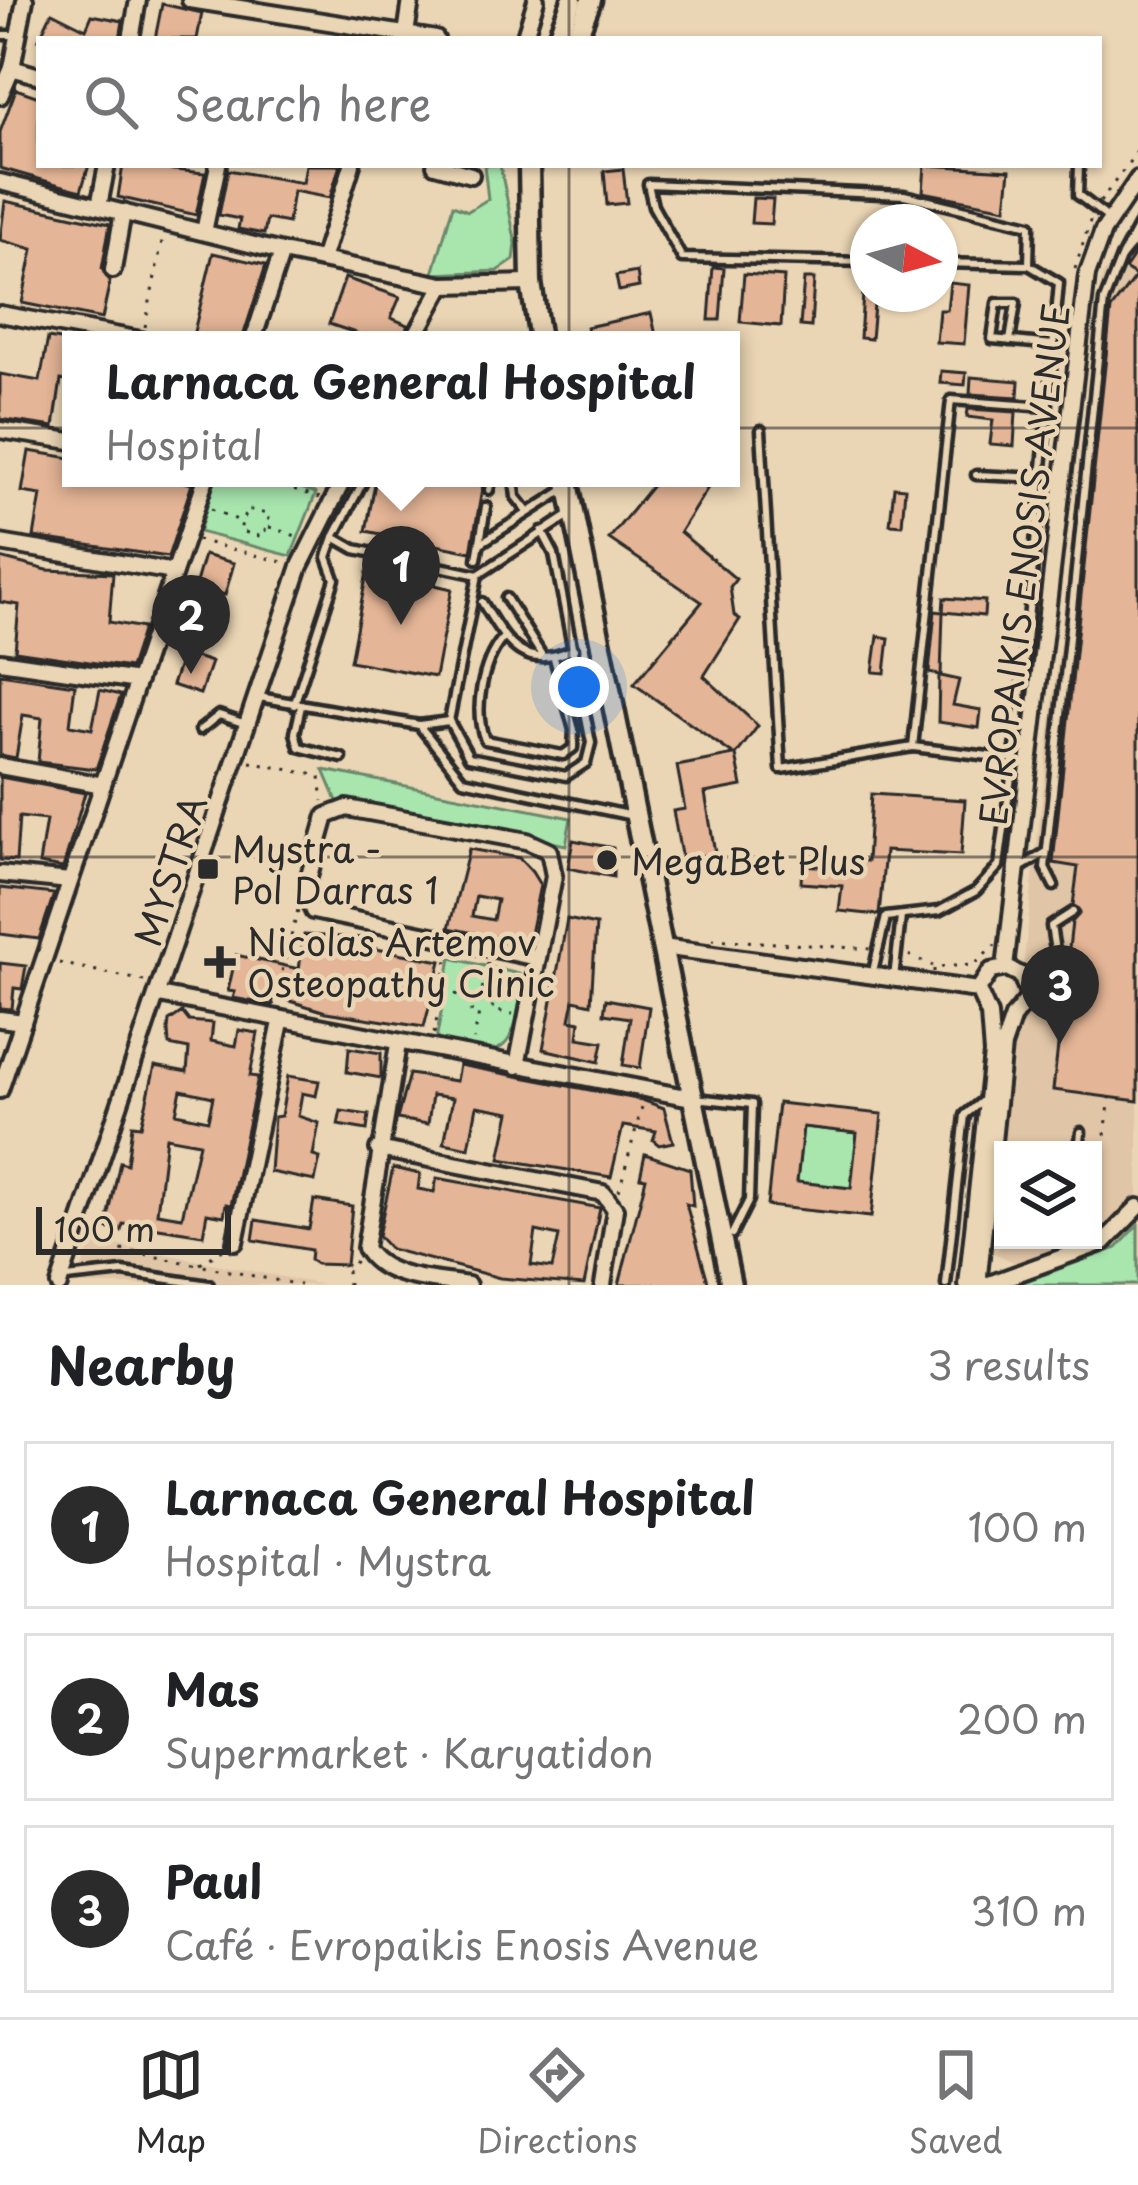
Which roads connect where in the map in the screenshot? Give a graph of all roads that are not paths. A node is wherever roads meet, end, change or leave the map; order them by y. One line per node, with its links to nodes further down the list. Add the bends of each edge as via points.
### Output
1 (25, 0): 11 (street)
2 (138, 0): 12 (street)
3 (190, 0): 8 (street)
4 (411, 0): 9 (street)
5 (536, 0): 14 (street)
6 (572, 0): 15 (street)
7 (591, 0): 16 (street)
8 (269, 7): 9 (street)
9 (406, 34): 13 (street)
10 (0, 35): 11 (lane)
11 (18, 35): 17 (street)
12 (132, 36)
13 (418, 36)
14 (525, 36)
15 (558, 36)
16 (577, 36)
17 (11, 68): 18 (street); 19 (street)
18 (36, 75)
19 (0, 96)
20 (106, 168): 31 (street)
21 (217, 168): 37 (street)
22 (351, 168): 41 (street)
23 (446, 168): 27 (street)
24 (529, 168): 35 (street)
25 (540, 168): 35 (street)
26 (1079, 168): 34 (lane, via 1078,195)
27 (471, 175)
28 (1138, 179): 34 (street, EVROPAIKIS ENOSIS AVENUE)
29 (0, 182): 31 (street)
30 (942, 204): 42 (lane, via 904,195 648,184 682,258)
31 (99, 206): 33 (street)
32 (958, 208): 44 (lane, via 1030,225)
33 (123, 212): 37 (street); 45 (street)
34 (1110, 220): 88 (street, EVROPAIKIS ENOSIS AVENUE, via 1088,275)
35 (531, 223): 46 (street)
36 (1138, 226): 40 (lane)
37 (204, 232): 39 (street)
38 (1138, 237): 40 (lane)
39 (282, 252): 41 (street); 50 (street)
40 (1121, 258): 89 (lane, via 1104,301)
41 (322, 260): 47 (street)
42 (850, 262)
43 (958, 263): 44 (lane)
44 (1030, 265): 54 (lane, via 1059,284)
45 (113, 270)
46 (531, 283): 47 (street); 52 (street)
47 (443, 286): 51 (street)
48 (0, 314): 49 (street)
49 (93, 331)
50 (256, 331)
51 (418, 331)
52 (539, 331)
53 (1010, 341): 53 (lane, via 992,339 997,303 1016,304); 54 (lane)
54 (1054, 345): 55 (lane)
55 (1048, 407): 60 (lane); 97 (lane, via 951,400)
56 (0, 430): 58 (street)
57 (761, 430): 97 (lane, via 781,769)
58 (62, 440)
59 (976, 475): 60 (lane)
60 (1041, 478): 99 (lane)
61 (203, 487): 77 (street)
62 (340, 487): 91 (street, MYSTRA, via 300,566)
63 (360, 487): 73 (lane)
64 (490, 487): 68 (lane)
65 (515, 487): 70 (lane)
66 (562, 487): 70 (lane)
67 (569, 487): 71 (street)
68 (489, 490)
69 (486, 507): 75 (lane)
70 (528, 512): 75 (lane)
71 (574, 512): 72 (lane); 102 (street)
72 (542, 531): 78 (lane); 84 (lane)
73 (334, 537): 78 (lane, via 355,549); 92 (lane, via 327,557 334,579)
74 (0, 543): 77 (street)
75 (481, 543): 76 (lane)
76 (477, 559)
77 (175, 572): 79 (street)
78 (478, 574): 93 (lane)
79 (166, 598): 83 (street); 83 (lane, via 189,607 192,626 182,643)
80 (506, 598): 85 (lane)
81 (482, 602): 82 (lane)
82 (502, 639): 85 (lane); 86 (lane, via 485,670 478,723 485,740 562,755 573,748)
83 (151, 641): 90 (street)
84 (574, 649): 86 (lane); 93 (lane, via 591,743 586,763 566,776 469,757)
85 (543, 657): 86 (lane)
86 (554, 658)
87 (0, 661): 90 (street)
88 (1041, 671): 89 (lane); 104 (street, EVROPAIKIS ENOSIS AVENUE)
89 (1067, 673): 103 (lane)
90 (138, 681): 101 (street)
91 (256, 696): 92 (lane); 94 (street, MYSTRA)
92 (297, 706): 95 (lane); 98 (lane, via 299,747)
93 (449, 721): 95 (lane)
94 (247, 724): 96 (lane, via 219,716); 119 (street, MYSTRA)
95 (419, 725): 102 (lane, via 464,780)
96 (200, 730)
97 (913, 746): 99 (lane)
98 (342, 758)
99 (1014, 759): 109 (lane, via 999,866 976,891 939,911)
100 (0, 766): 101 (street)
101 (103, 785): 106 (street)
102 (634, 817): 110 (street)
103 (1047, 852): 104 (lane); 107 (lane)
104 (1017, 870): 115 (street, EVROPAIKIS ENOSIS AVENUE)
105 (0, 874): 106 (street)
106 (70, 881): 126 (street)
107 (1054, 886)
108 (1072, 912): 114 (lane, via 1051,926)
109 (901, 917): 111 (lane, via 880,924); 112 (lane)
110 (662, 947): 116 (street); 131 (street)
111 (874, 951): 112 (lane); 116 (lane)
112 (899, 953): 117 (lane)
113 (537, 958): 113 (street, via 554,876 541,845 347,808 319,828 307,900 327,918); 128 (street)
114 (1058, 964): 118 (lane); 121 (lane, via 1053,981)
115 (1005, 968): 118 (street); 120 (street, via 985,976)
116 (872, 975): 117 (street)
117 (894, 978): 120 (street)
118 (1026, 981): 121 (street)
119 (161, 990): 125 (street); 142 (street, MYSTRA)
120 (978, 990): 122 (street)
121 (1026, 1005): 123 (street)
122 (989, 1015): 123 (street); 130 (street)
123 (1013, 1017): 140 (street, via 1000,1064)
124 (0, 1019): 126 (street)
125 (276, 1021): 127 (street); 137 (street)
126 (23, 1022): 129 (street)
127 (398, 1044): 128 (street); 134 (street)
128 (517, 1066): 131 (street)
129 (1, 1086)
130 (987, 1097): 147 (lane, via 965,1115); 148 (street)
131 (692, 1098): 136 (lane, via 752,1104 748,1200); 146 (street)
132 (1081, 1132): 133 (lane)
133 (1080, 1141)
134 (378, 1149): 144 (street, via 365,1247 371,1259 390,1271); 145 (street, via 593,1188 611,1200 615,1221)
135 (1138, 1207): 138 (street)
136 (732, 1234)
137 (235, 1242)
138 (1102, 1242)
139 (1070, 1249): 141 (street)
140 (981, 1255): 141 (street); 149 (street)
141 (1011, 1276): 149 (street)
142 (61, 1282): 143 (lane, via 123,1272)
143 (209, 1285)
144 (468, 1285)
145 (603, 1285)
146 (730, 1285)
147 (946, 1285)
148 (967, 1285)
149 (982, 1285)

